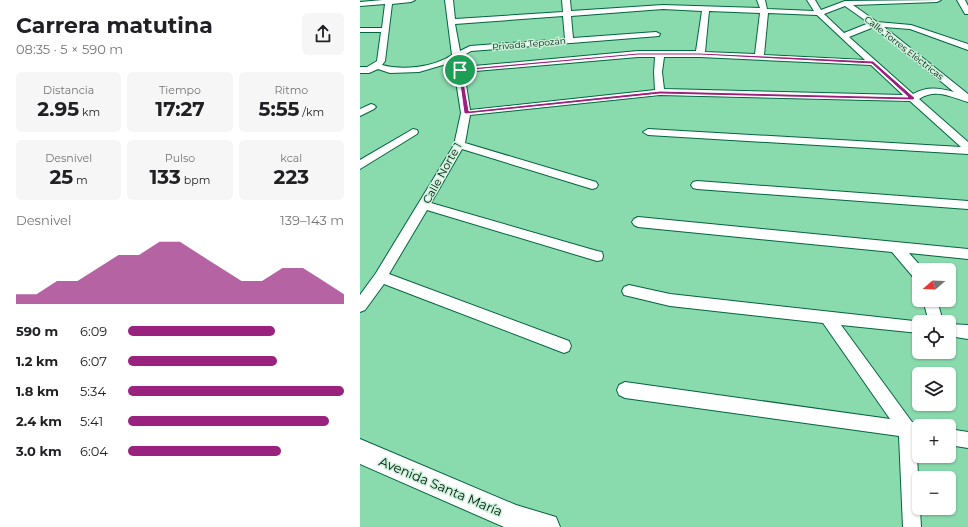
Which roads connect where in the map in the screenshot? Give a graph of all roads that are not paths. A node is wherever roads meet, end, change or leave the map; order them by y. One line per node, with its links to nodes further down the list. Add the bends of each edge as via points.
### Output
1 (411, 0): 8 (street)
2 (449, 0): 17 (street, Calle Norte 1)
3 (566, 0): 16 (street)
4 (761, 0): 13 (street)
5 (811, 0): 15 (street)
6 (937, 0): 9 (street)
7 (961, 0): 14 (street)
8 (389, 2): 10 (street); 20 (street)
9 (842, 2): 15 (street); 18 (street, Calle Torres Eléctricas)
10 (360, 4)
11 (651, 4): 12 (street); 16 (street)
12 (706, 8): 13 (street); 26 (street)
13 (764, 11): 15 (street); 28 (street)
14 (968, 12)
15 (819, 13): 22 (street)
16 (567, 14): 17 (street); 23 (street)
17 (451, 22): 27 (street, Calle Norte 1)
18 (875, 24): 22 (street); 24 (street, via 911,27); 35 (street, Calle Torres Eléctricas)
19 (360, 30): 20 (street)
20 (386, 30): 30 (street, via 381,60)
21 (656, 34): 23 (street, Privada Tepozán)
22 (843, 36): 29 (street)
23 (569, 41): 27 (street, Privada Tepozán, via 470,49)
24 (968, 47)
25 (660, 54): 26 (street); 32 (street); 33 (street)
26 (700, 54): 28 (street)
27 (457, 56): 30 (street, Privada Tepozán, via 448,62 419,69 390,70); 32 (street, Calle Norte 1)
28 (759, 57): 29 (street)
29 (873, 62): 34 (street)
30 (377, 66): 31 (street, Privada Tepozán, via 369,70)
31 (360, 70)
32 (460, 70): 38 (street, Calle Norte 1)
33 (660, 92): 34 (street); 38 (street)
34 (913, 98): 35 (street, via 925,91); 42 (street)
35 (968, 98)
36 (371, 107): 37 (street)
37 (360, 113)
38 (466, 113): 41 (street, Calle Norte 1)
39 (413, 132): 43 (street)
40 (648, 132): 42 (street)
41 (459, 145): 44 (street); 46 (street, Calle Norte 1)
42 (968, 150)
43 (360, 165)
44 (592, 185)
45 (697, 185): 47 (street)
46 (424, 205): 51 (street); 53 (street, Calle Norte 1)
47 (968, 205)
48 (638, 222): 49 (street)
49 (896, 247): 50 (street); 52 (street)
50 (968, 254)
51 (597, 256)
52 (912, 266)
53 (381, 277): 55 (street, Calle Norte 1); 60 (street)
54 (629, 291): 56 (street, via 670,300)
55 (360, 306)
56 (827, 317): 57 (street); 62 (street)
57 (912, 326)
58 (956, 331): 59 (street)
59 (968, 332)
60 (564, 346)
61 (625, 390): 63 (street)
62 (912, 429)
63 (912, 430)
64 (956, 438): 65 (street)
65 (968, 440)
66 (360, 450): 68 (main road, Avenida Santa María, via 516,518)
67 (913, 463): 69 (street)
68 (546, 527)
69 (912, 527)

